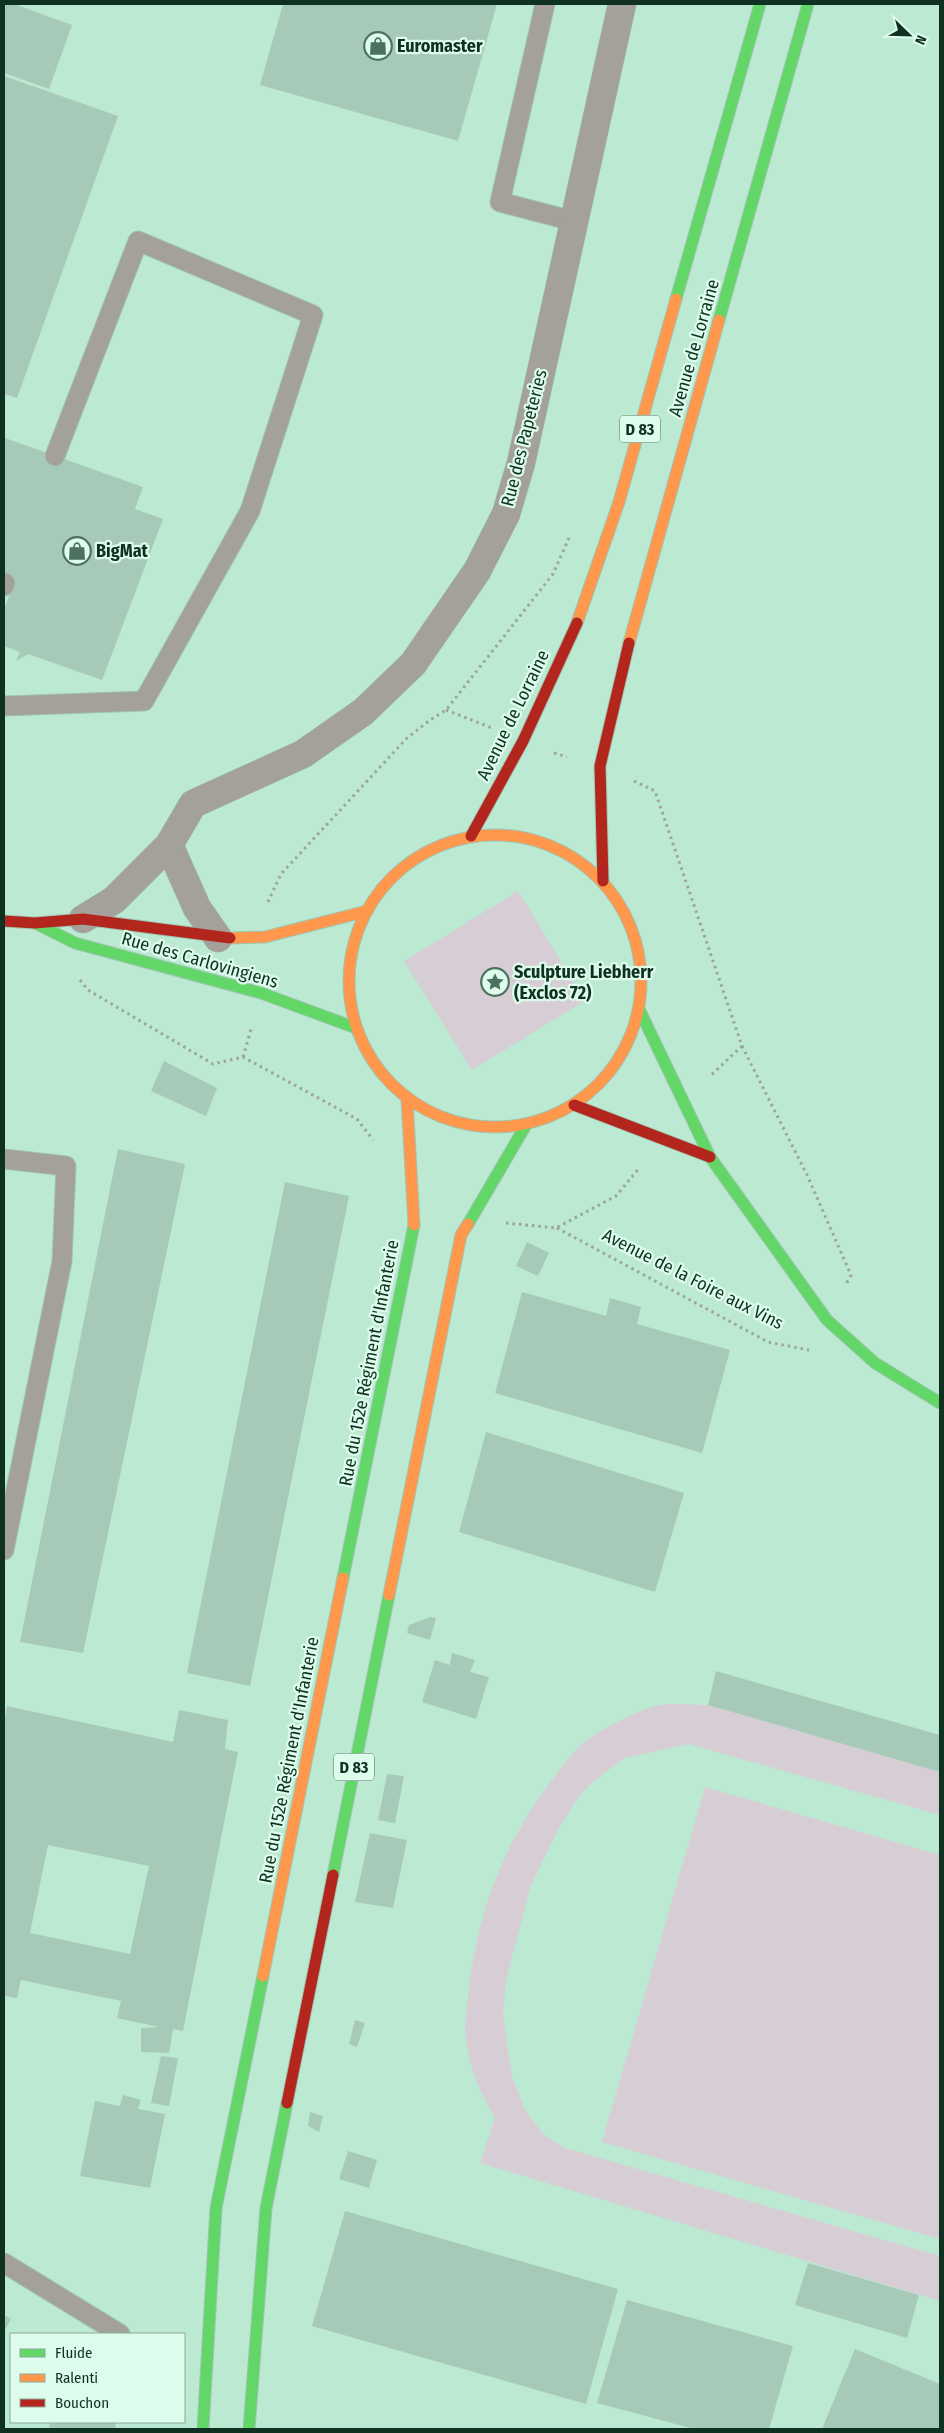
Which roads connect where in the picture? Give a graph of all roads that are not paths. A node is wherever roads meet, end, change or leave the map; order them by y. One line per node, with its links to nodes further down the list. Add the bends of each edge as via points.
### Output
1 (545, 4): 5 (lane, via 500,202)
2 (622, 4): 5 (street, Rue des Papeteries)
3 (760, 4): 8 (main road, Avenue de Lorraine / D 83, via 619,502 584,607 523,741)
4 (808, 4): 10 (main road, Avenue de Lorraine / D 83, via 632,630 600,766)
5 (573, 220): 9 (street, Rue des Papeteries, via 521,463 506,514 476,571 413,664 363,712 303,754 193,804)
6 (55, 456): 7 (lane, via 138,241 312,315 250,510 144,701)
7 (4, 706)
8 (471, 836): 10 (main road, via 519,836 564,851); 11 (main road, via 429,850 393,876)
9 (169, 844): 12 (street, Rue des Papeteries, via 114,900); 15 (street, via 197,908)
10 (602, 880): 16 (main road, via 628,919 639,954)
11 (367, 911): 15 (main road, Rue des Carlovingiens, via 265,937); 17 (main road, via 352,948 349,989)
12 (83, 919): 14 (main road, Rue des Carlovingiens); 15 (main road, Rue des Carlovingiens)
13 (4, 921): 14 (main road, Rue des Carlovingiens)
14 (35, 923): 17 (main road, Rue des Carlovingiens, via 75,943 261,993)
15 (218, 938)
16 (639, 1009): 19 (main road, via 626,1047 604,1080); 21 (main road)
17 (356, 1028): 18 (main road, via 376,1067)
18 (407, 1099): 20 (main road, via 444,1119 484,1128); 27 (main road, Rue du 152e Régiment d'Infanterie / D 83, via 414,1223 216,2208)
19 (574, 1105): 20 (main road); 21 (main road)
20 (526, 1125): 28 (main road, D 83, via 461,1235 266,2208)
21 (710, 1157): 23 (main road, via 827,1320 875,1363)
22 (4, 1159): 24 (lane, via 66,1166 62,1261)
23 (940, 1403)
24 (4, 1550)
25 (4, 2263): 26 (lane)
26 (118, 2333)
27 (203, 2429)
28 (249, 2429)

